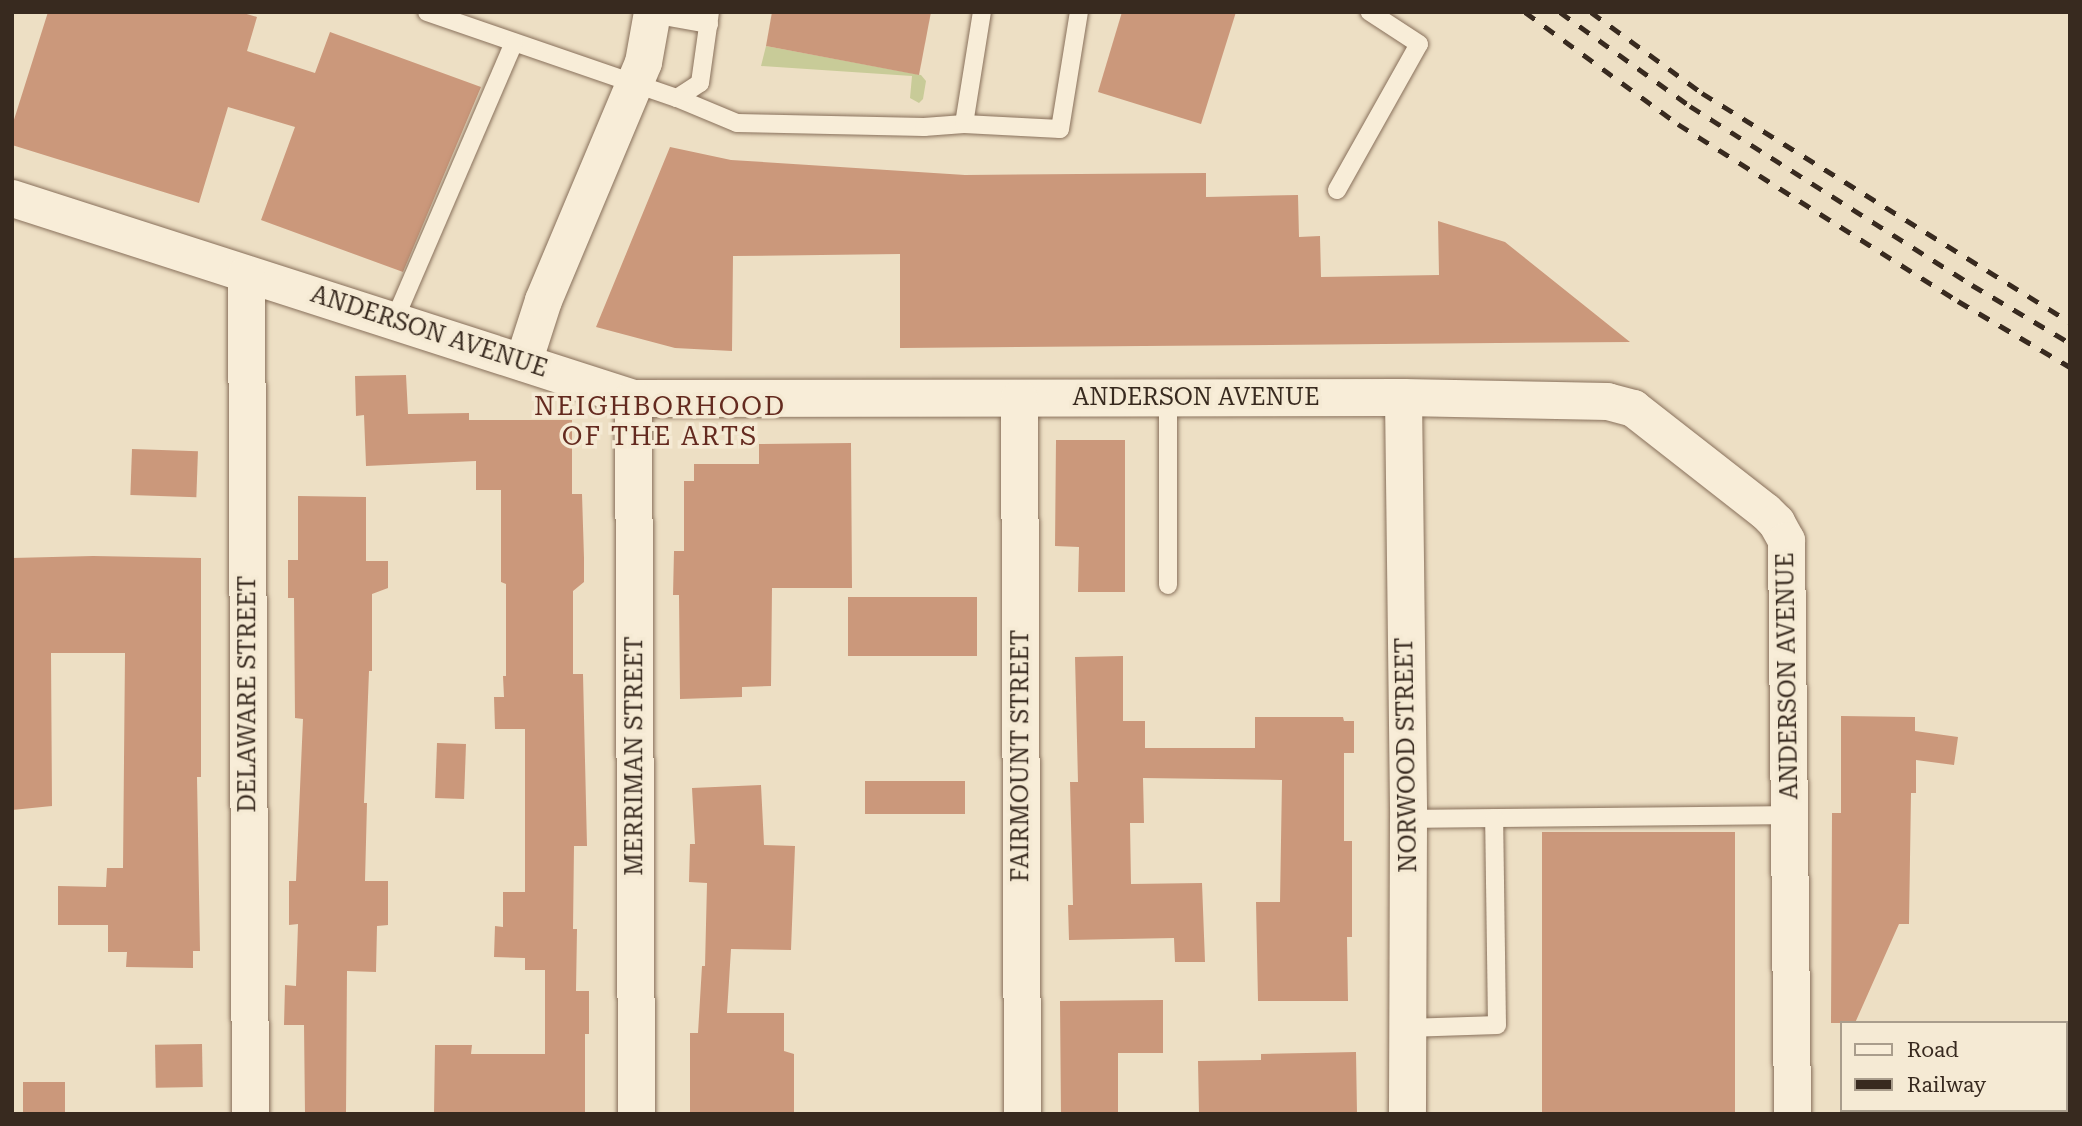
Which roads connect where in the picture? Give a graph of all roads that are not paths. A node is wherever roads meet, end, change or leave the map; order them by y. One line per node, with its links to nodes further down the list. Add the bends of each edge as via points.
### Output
1 (427, 12): 7 (lane)
2 (982, 12): 10 (lane)
3 (1079, 12): 10 (lane, via 1060,129)
4 (1370, 12): 11 (lane, via 1419,44)
5 (652, 13): 6 (lane); 8 (street)
6 (709, 18): 9 (lane, via 700,83)
7 (514, 43): 8 (lane); 14 (lane)
8 (634, 85): 9 (lane); 15 (street, via 543,300)
9 (677, 98): 10 (lane, via 737,123)
10 (964, 124)
11 (1337, 190)
12 (12, 198): 13 (street, ANDERSON AVENUE)
13 (246, 274): 14 (street, ANDERSON AVENUE); 25 (street, DELAWARE STREET)
14 (394, 321): 15 (street, ANDERSON AVENUE)
15 (523, 362): 17 (street, ANDERSON AVENUE)
16 (1403, 397): 19 (street, ANDERSON AVENUE); 21 (street, ANDERSON AVENUE, via 1607,401 1633,408 1776,522 1788,551); 23 (street, NORWOOD STREET)
17 (634, 398): 18 (street, ANDERSON AVENUE); 26 (street, MERRIMAN STREET)
18 (1019, 398): 19 (street, ANDERSON AVENUE); 27 (street, FAIRMOUNT STREET)
19 (1168, 398): 20 (lane)
20 (1168, 585)
21 (1790, 815): 22 (lane); 29 (street, ANDERSON AVENUE)
22 (1494, 818): 23 (lane); 24 (lane, via 1497,1025)
23 (1408, 819): 24 (street, NORWOOD STREET)
24 (1408, 1028): 28 (street, NORWOOD STREET)
25 (250, 1114)
26 (636, 1114)
27 (1022, 1114)
28 (1406, 1114)
29 (1793, 1114)

